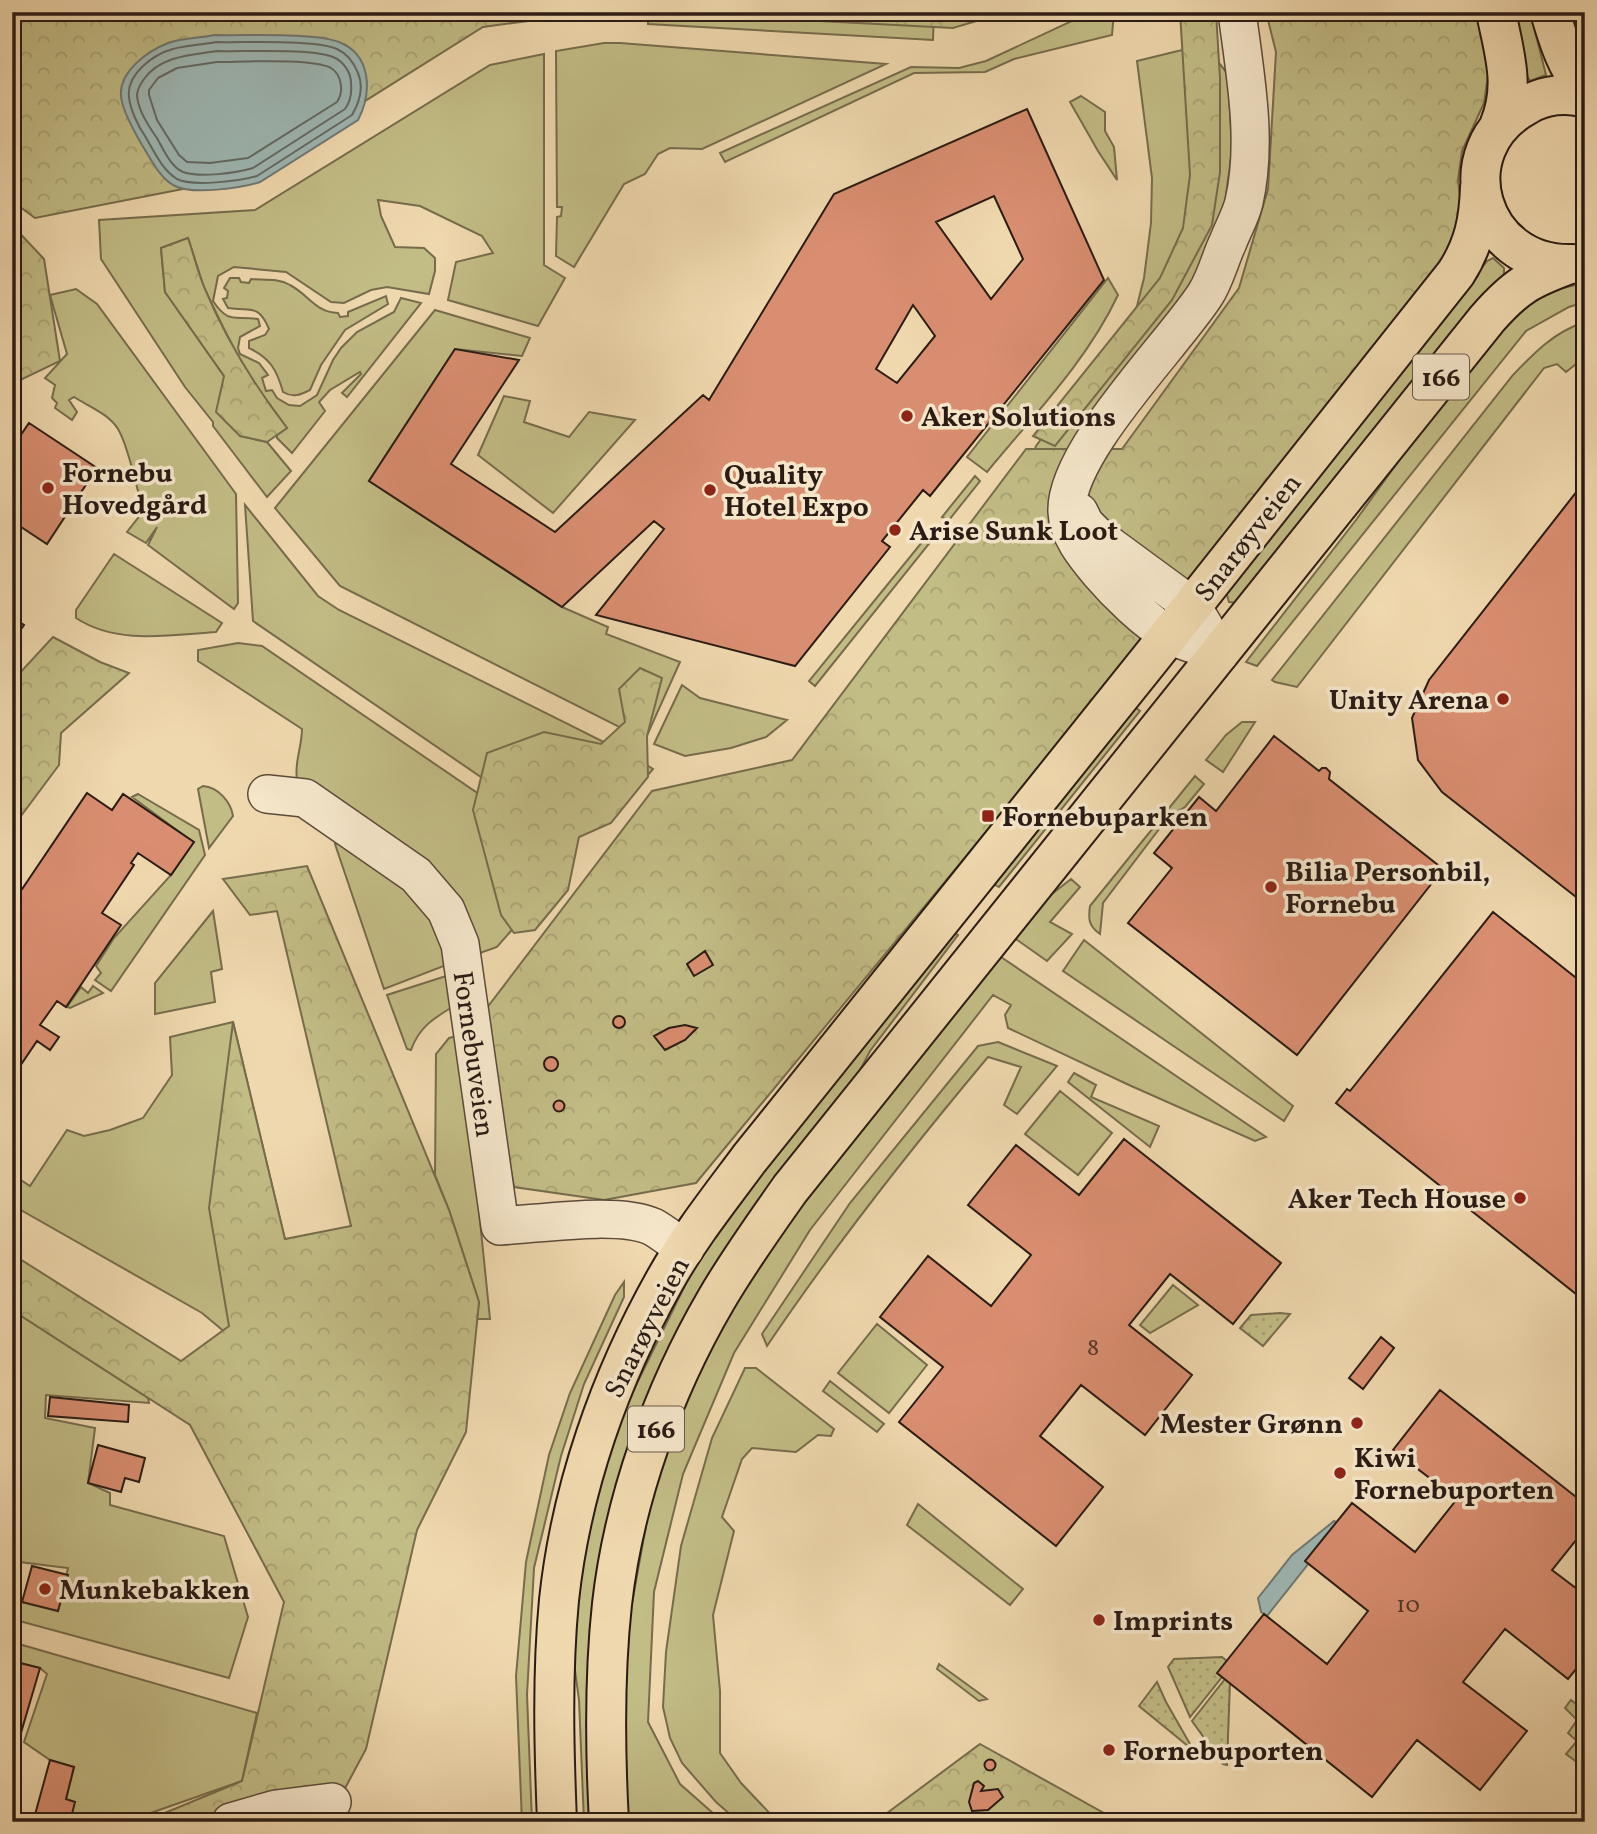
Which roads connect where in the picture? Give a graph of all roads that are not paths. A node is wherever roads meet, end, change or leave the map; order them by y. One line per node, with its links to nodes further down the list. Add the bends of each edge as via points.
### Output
1 (1237, 12): 9 (street, via 1252,128 1244,203 1206,293 1092,444 1072,479 1067,511 1069,526 1106,580 1144,615)
2 (1496, 12): 6 (main road, 166, via 1509,85)
3 (1550, 12): 4 (main road, via 1566,58)
4 (1585, 89)
5 (1585, 98): 6 (main road, 166, via 1556,95 1535,100)
6 (1499, 126): 7 (main road, 166, via 1484,155)
7 (1480, 187): 8 (main road, 166, via 1492,222 1517,249 1552,263); 9 (main road, Snarøyveien / 166, via 1474,241 1456,273)
8 (1577, 263): 10 (main road, Snarøyveien / 166, via 1533,278 1506,297)
9 (1181, 620): 10 (street); 12 (main road, Snarøyveien / 166, via 750,1158)
10 (1220, 653): 16 (main road, Snarøyveien / 166, via 790,1189 716,1300 657,1424 624,1537 612,1603 606,1729)
11 (267, 794): 12 (street, Fornebuveien, via 305,798 416,875 446,910 460,944 500,1227 631,1221 654,1228)
12 (685, 1249): 15 (main road, Snarøyveien / 166, via 634,1340 604,1412 568,1540 555,1660)
13 (332, 1802): 14 (street, via 276,1809)
14 (231, 1822)
15 (557, 1822)
16 (609, 1822)

